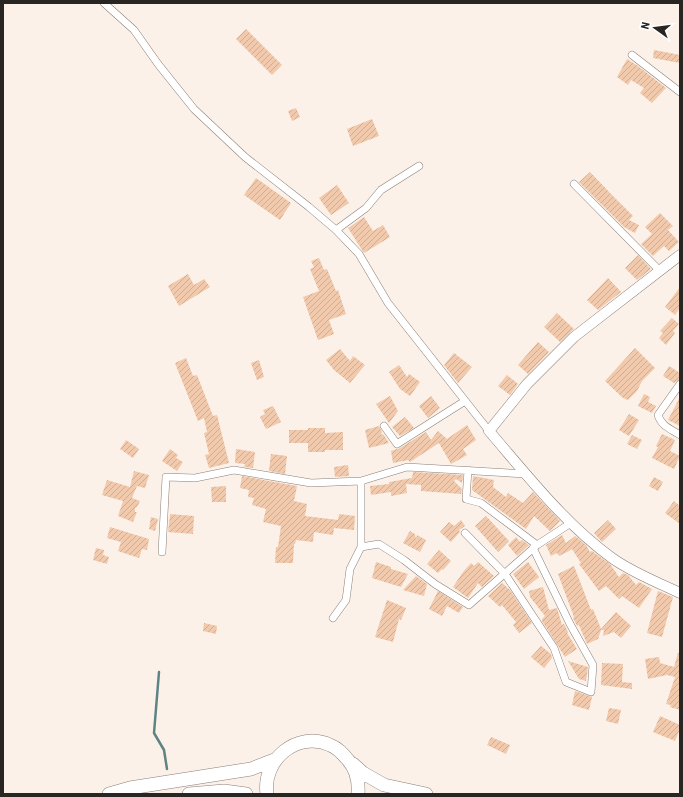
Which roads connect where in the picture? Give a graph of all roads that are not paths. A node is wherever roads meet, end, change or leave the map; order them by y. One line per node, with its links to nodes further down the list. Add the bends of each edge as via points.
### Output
1 (104, 3): 6 (street, via 134,30 194,109 245,157)
2 (632, 56): 3 (street)
3 (680, 92)
4 (419, 166): 6 (street, via 381,190 366,208)
5 (574, 184): 8 (street)
6 (336, 230): 10 (street, via 359,254 388,304)
7 (680, 255): 8 (street)
8 (660, 271): 12 (street, via 574,336 527,384)
9 (680, 384): 13 (street, via 658,415 663,425)
10 (465, 401): 11 (street, via 397,444); 12 (street)
11 (384, 426)
12 (489, 431): 15 (street)
13 (680, 435)
14 (468, 470): 15 (street); 16 (street, via 407,467); 20 (street, via 466,499 481,503)
15 (527, 474): 17 (street)
16 (361, 481): 19 (street); 21 (street, via 311,483 234,470 195,478 166,477)
17 (570, 523): 20 (street); 23 (street, via 612,558)
18 (465, 533): 22 (street)
19 (361, 547): 22 (street, via 379,544 469,604); 24 (street, via 350,568 346,600)
20 (535, 547): 22 (street); 22 (street, via 570,624 593,665 591,692 566,682 554,648)
21 (162, 552)
22 (505, 574)
23 (680, 593)
24 (333, 618)
25 (274, 760): 26 (highway, via 288,748 301,742 316,741 336,748); 27 (highway, via 251,769 130,788); 30 (highway, via 268,773)
26 (351, 763): 31 (highway, via 357,774); 32 (highway, via 384,784)
27 (109, 794)
28 (189, 794): 29 (highway, via 224,791)
29 (246, 794)
30 (267, 794)
31 (358, 794)
32 (426, 794)

